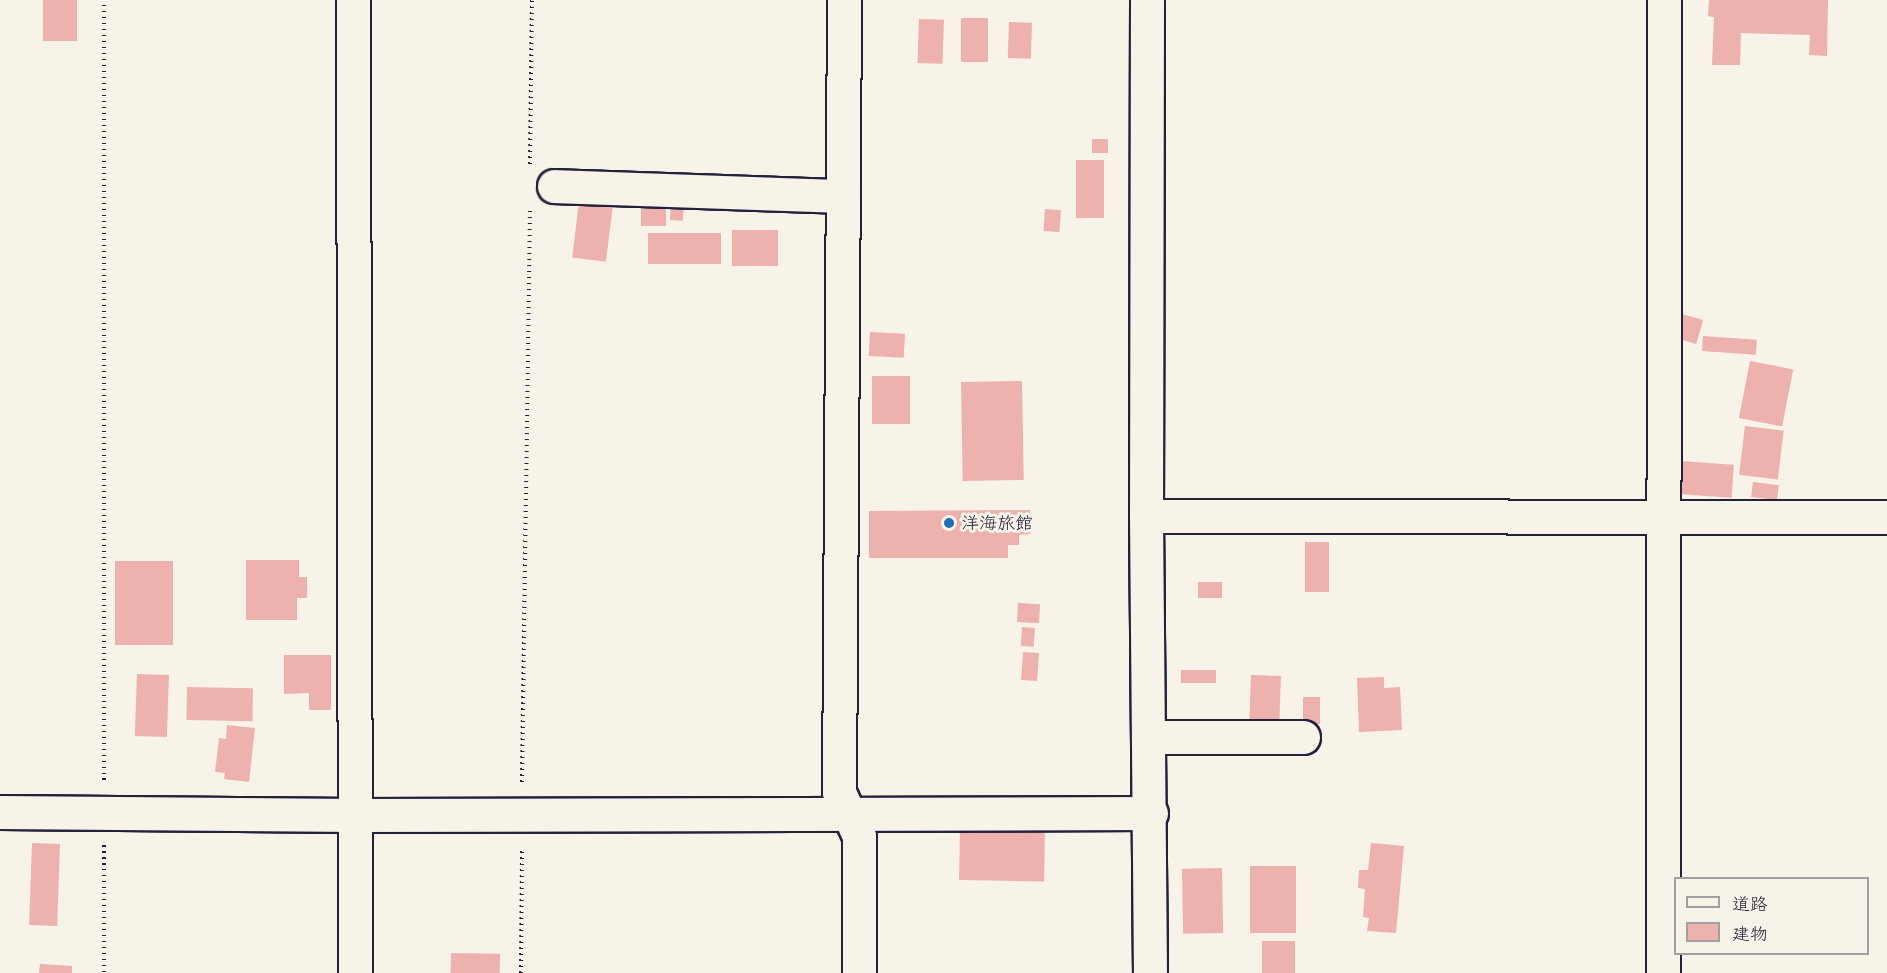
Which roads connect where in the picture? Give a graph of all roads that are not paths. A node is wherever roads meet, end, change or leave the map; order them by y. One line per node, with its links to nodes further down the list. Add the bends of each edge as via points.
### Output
1 (353, 0): 15 (street)
2 (844, 0): 6 (street)
3 (1147, 0): 7 (street)
4 (1664, 0): 8 (street)
5 (538, 186): 6 (street)
6 (842, 196): 13 (street, via 840,792)
7 (1146, 516): 8 (street); 10 (street)
8 (1663, 517): 9 (street); 19 (street)
9 (1887, 517)
10 (1149, 737): 11 (street); 14 (street)
11 (1303, 737)
12 (0, 812): 15 (street)
13 (849, 812): 14 (street); 15 (street); 17 (street, via 859,836)
14 (1150, 813): 18 (street)
15 (355, 815): 16 (street)
16 (355, 973)
17 (859, 973)
18 (1150, 973)
19 (1663, 973)

